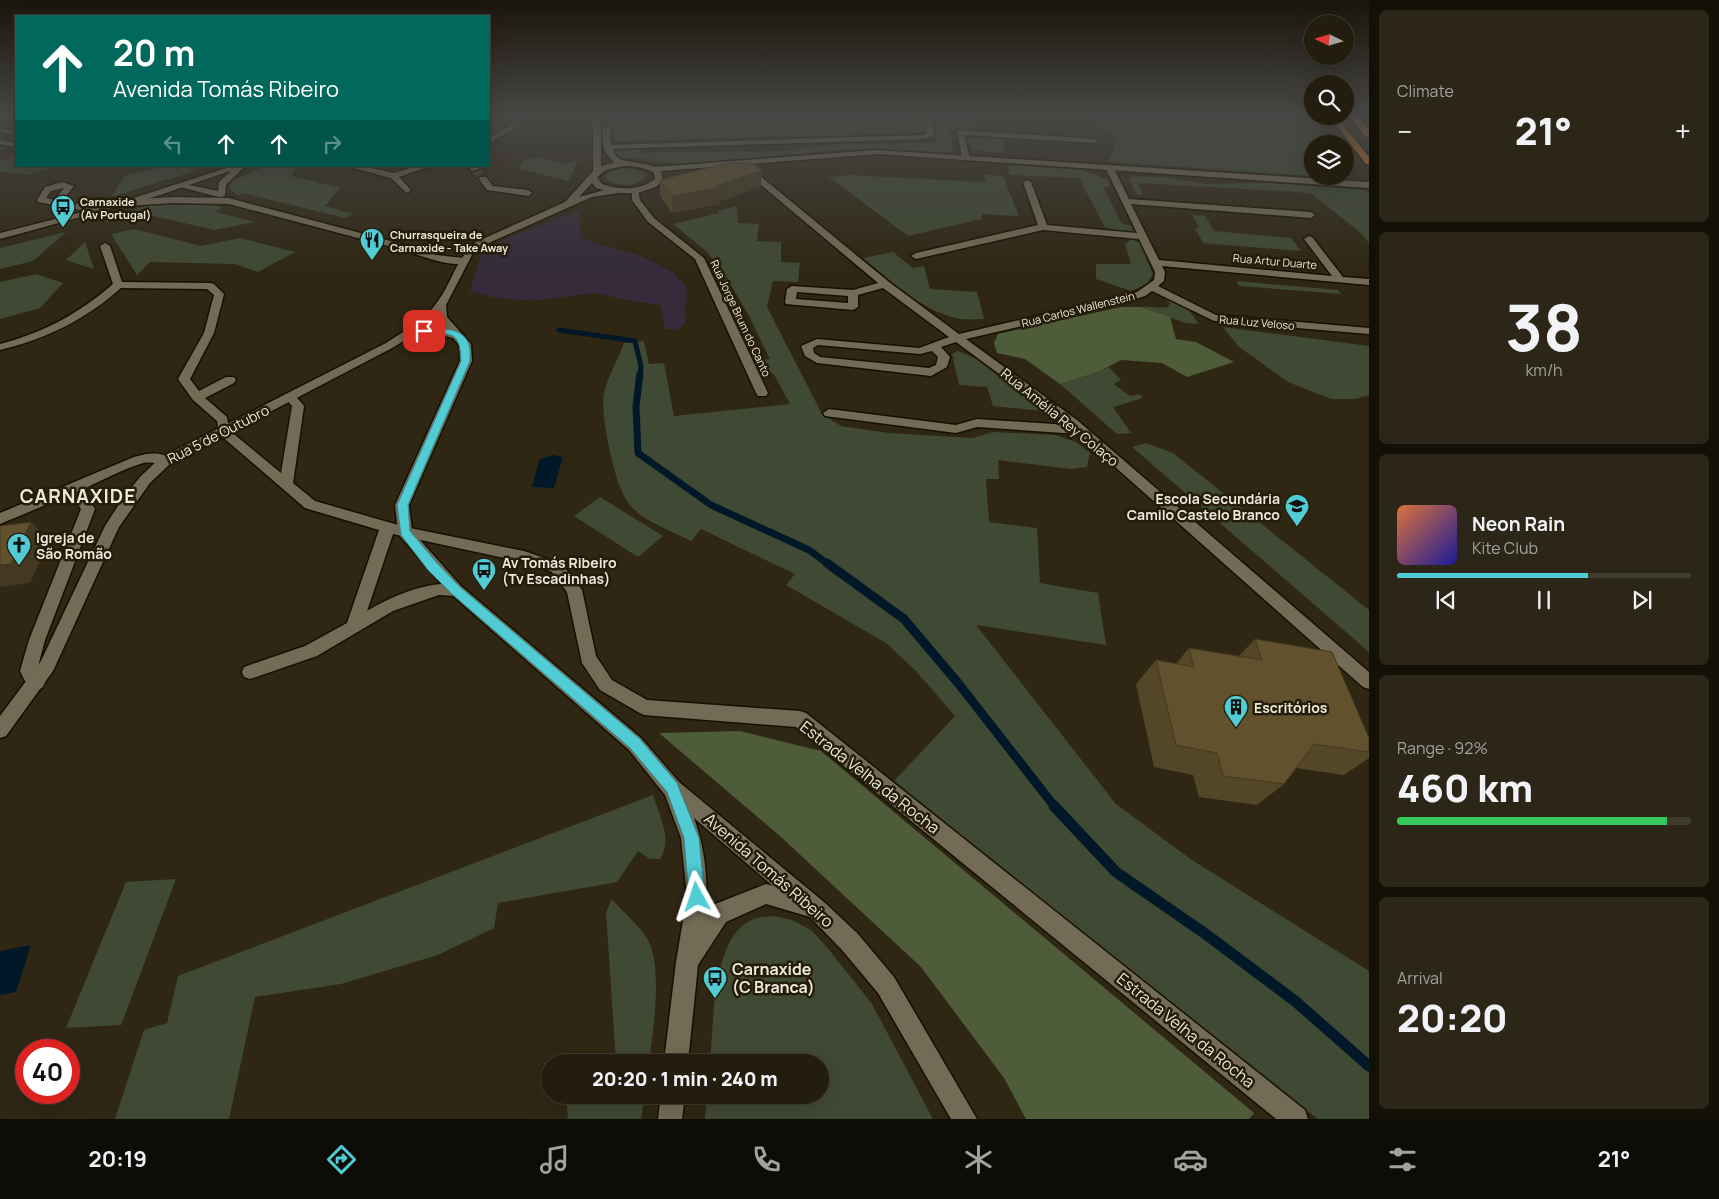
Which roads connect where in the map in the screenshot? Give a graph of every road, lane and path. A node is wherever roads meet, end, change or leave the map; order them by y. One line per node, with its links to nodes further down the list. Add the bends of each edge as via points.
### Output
1 (595, 165): 14 (street)
2 (618, 165): 14 (street)
3 (642, 165): 13 (street)
4 (727, 165): 13 (street)
5 (736, 165): 16 (street)
6 (742, 165): 45 (street, Rua Amélia Rey Colaço)
7 (1081, 165): 12 (street)
8 (238, 167): 21 (street)
9 (240, 167): 27 (street, via 222,184)
10 (354, 167): 15 (street)
11 (420, 167): 15 (street)
12 (1109, 167): 20 (street); 29 (street)
13 (653, 169): 22 (street, via 658,172 659,180)
14 (595, 175): 24 (street, via 599,186); 32 (street)
15 (394, 176): 23 (street)
16 (693, 176)
17 (483, 179): 26 (street, via 490,188)
18 (1027, 182): 35 (street)
19 (667, 183): 22 (street)
20 (1369, 185)
21 (184, 187): 27 (street); 28 (street, via 188,194); 31 (street)
22 (649, 187): 25 (street)
23 (406, 190)
24 (616, 190): 25 (street); 32 (street)
25 (635, 190): 57 (street, Rua Jorge Brum do Canto, via 636,200 650,220 699,258)
26 (528, 193)
27 (226, 198): 28 (street); 40 (street, via 435,258)
28 (201, 199): 31 (street)
29 (1126, 201): 34 (street); 37 (street)
30 (57, 202): 33 (street)
31 (126, 203): 33 (street)
32 (566, 204): 40 (street, via 478,244)
33 (100, 211): 36 (street)
34 (1311, 214)
35 (1043, 227): 37 (street); 41 (street)
36 (0, 236)
37 (1144, 237): 42 (street)
38 (1309, 240): 43 (street, Rua Artur Duarte)
39 (105, 246): 46 (street)
40 (466, 256): 49 (street)
41 (916, 256)
42 (1157, 263): 43 (street, Rua Artur Duarte); 47 (street, Rua Carlos Wallenstein, via 1159,281)
43 (1340, 280): 44 (street)
44 (1369, 282)
45 (885, 284): 48 (street); 53 (street, Rua Amélia Rey Colaço)
46 (118, 285): 54 (street, via 81,316 60,327); 59 (street, via 210,286 219,294 209,333 184,379)
47 (1151, 288): 50 (street, Rua Luz Veloso, via 1214,318); 53 (street, Rua Carlos Wallenstein, via 1122,300)
48 (853, 293): 48 (street, via 853,307 790,302 792,289)
49 (440, 305): 51 (street, Rua 5 de Outubro); 52 (street, via 442,318)
50 (1369, 331)
51 (407, 334): 52 (street, via 433,330); 58 (street, Rua 5 de Outubro)
52 (459, 336): 67 (street, via 465,344 466,361 402,505)
53 (959, 337): 55 (street, Rua Carlos Wallenstein); 61 (street, Rua Amélia Rey Colaço)
54 (0, 347)
55 (935, 347): 55 (street, Rua Carlos Wallenstein, via 920,351 816,342 807,346 809,354 816,360 931,372 941,367 944,358)
56 (230, 380): 59 (street)
57 (762, 393)
58 (290, 397): 62 (street, Rua 5 de Outubro); 64 (street, via 298,406)
59 (197, 398): 62 (street, via 222,420)
60 (829, 413): 61 (street, via 956,429 977,423)
61 (1081, 430): 71 (street, Rua Amélia Rey Colaço)
62 (223, 431): 63 (street, Rua 5 de Outubro); 64 (street, Estrada Velha da Rocha)
63 (165, 461): 65 (street, via 161,458 139,460); 72 (street, Rua 5 de Outubro, via 152,471 120,514 52,657)
64 (286, 483): 67 (street, Estrada Velha da Rocha, via 310,505)
65 (60, 494): 66 (street); 72 (street, via 82,499 88,509 37,640 28,671)
66 (0, 519)
67 (397, 529): 68 (street, Avenida Tomás Ribeiro); 69 (street); 81 (street, Estrada Velha da Rocha, via 524,557 557,568 574,590 588,658 606,685 644,707 800,719)
68 (456, 590): 69 (street, via 438,589 387,607); 74 (street, Avenida Tomás Ribeiro, via 635,744)
69 (354, 627): 70 (street, via 311,651)
70 (250, 672)
71 (1369, 682)
72 (36, 683): 73 (street, Rua 5 de Outubro)
73 (0, 730)
74 (672, 788): 75 (street, Avenida Tomás Ribeiro); 76 (street, via 691,838 697,897)
75 (817, 908): 76 (street, via 766,894 718,914); 80 (street, Avenida Tomás Ribeiro, via 886,985)
76 (687, 962): 77 (street)
77 (677, 1054)
78 (672, 1104): 79 (street)
79 (670, 1119)
80 (965, 1119)
81 (1296, 1119)

